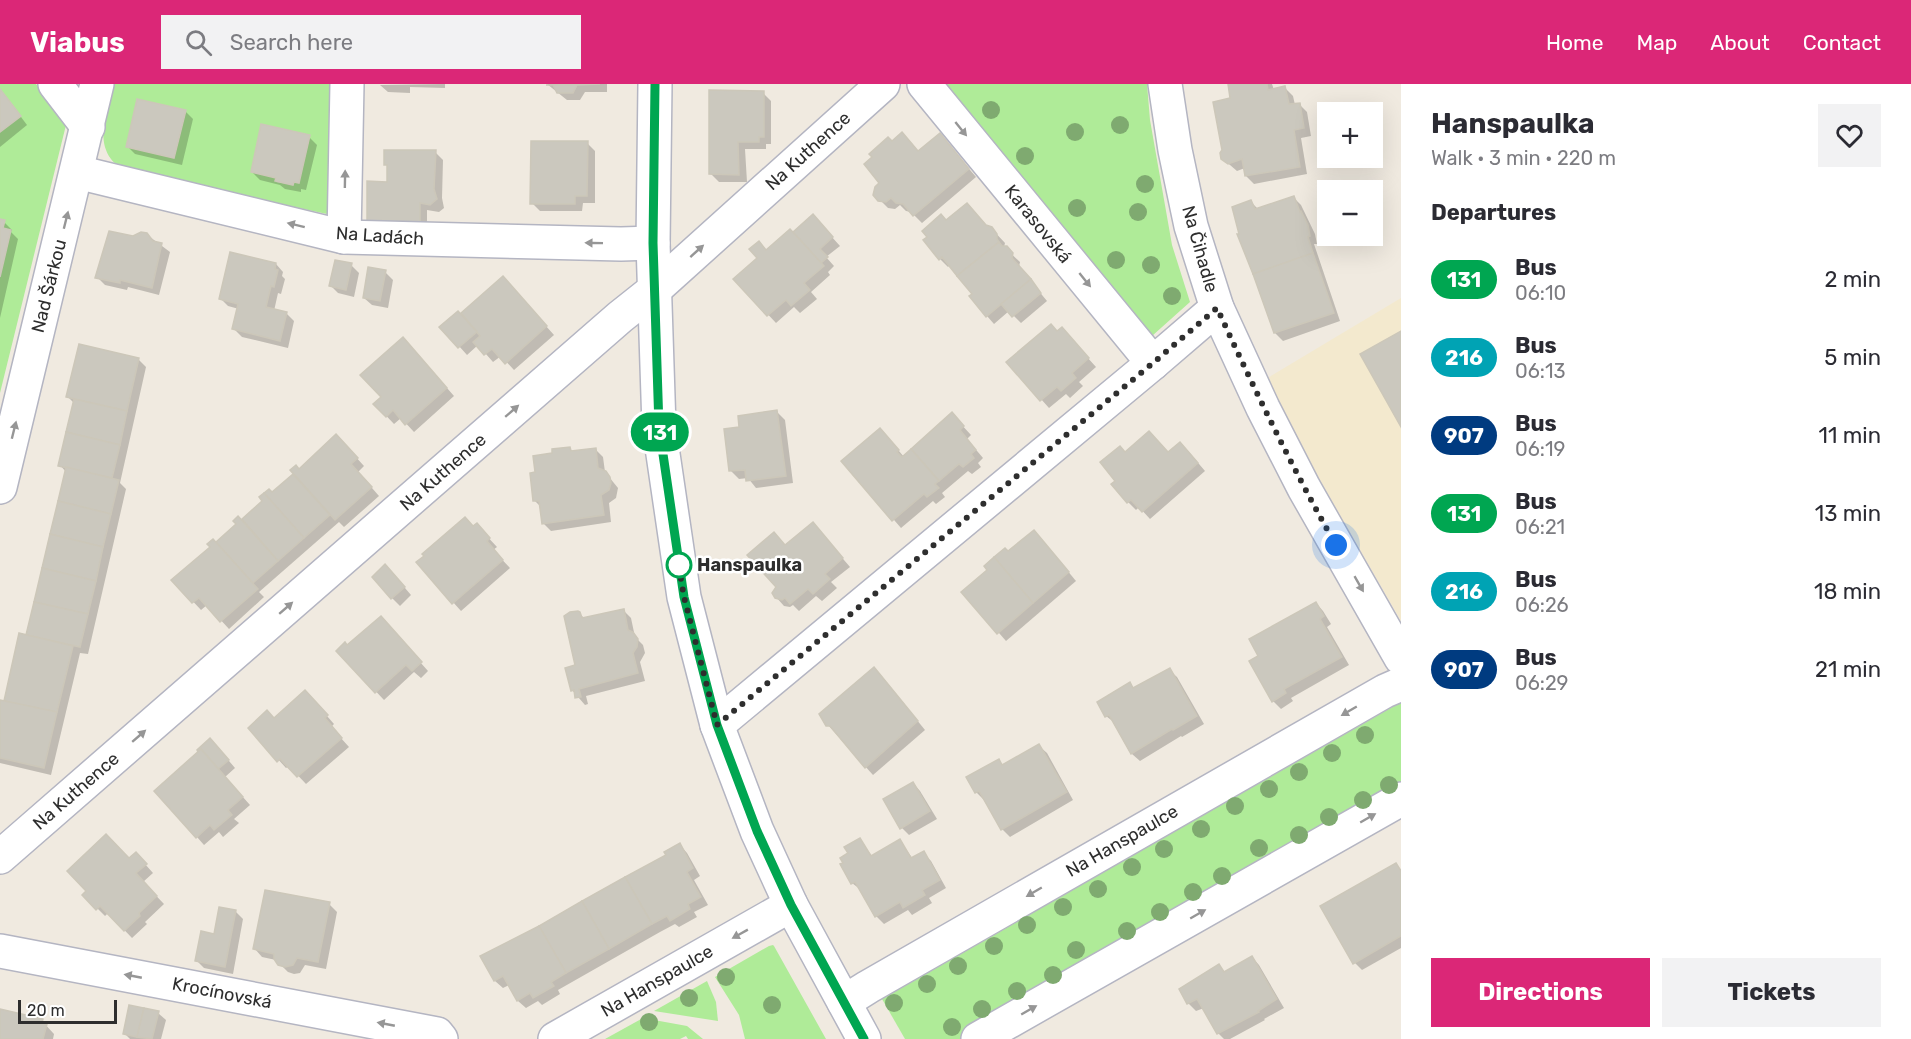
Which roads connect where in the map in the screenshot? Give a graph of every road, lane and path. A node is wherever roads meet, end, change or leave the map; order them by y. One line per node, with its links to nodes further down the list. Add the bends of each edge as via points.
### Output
1 (55, 84): 8 (street)
2 (98, 84): 8 (street, Nad Šárkou)
3 (347, 84): 10 (street, one-way to 3)
4 (655, 84): 11 (street)
5 (883, 84): 12 (street, Na Kuthence, one-way to 5)
6 (924, 84): 14 (street, Karasovská, one-way to 14)
7 (1165, 84): 13 (street, Na Čihadle, via 1191,226)
8 (88, 127): 9 (street, Nad Šárkou)
9 (77, 172): 10 (street, Na Ladách, one-way to 9); 15 (street, Nad Šárkou, one-way to 9)
10 (345, 237): 11 (street, Na Ladách, one-way to 10)
11 (653, 243): 12 (street)
12 (654, 290): 18 (street, via 659,427 665,475 684,597); 20 (street, Na Kuthence, one-way to 12)
13 (1217, 308): 14 (street); 16 (street, Na Čihadle, one-way to 16, via 1304,488)
14 (1153, 363): 18 (street)
15 (0, 487)
16 (1401, 658)
17 (1401, 684): 23 (street, Na Hanspaulce, one-way to 23)
18 (717, 725): 21 (street, via 757,831)
19 (1401, 799): 27 (street, one-way to 19)
20 (0, 857)
21 (791, 905): 23 (street); 25 (street, Na Hanspaulce, one-way to 25)
22 (0, 951): 24 (street, Krocínovská, one-way to 22, via 437,1034)
23 (844, 1002): 26 (street)
24 (441, 1039)
25 (555, 1039)
26 (864, 1039)
27 (978, 1039)

